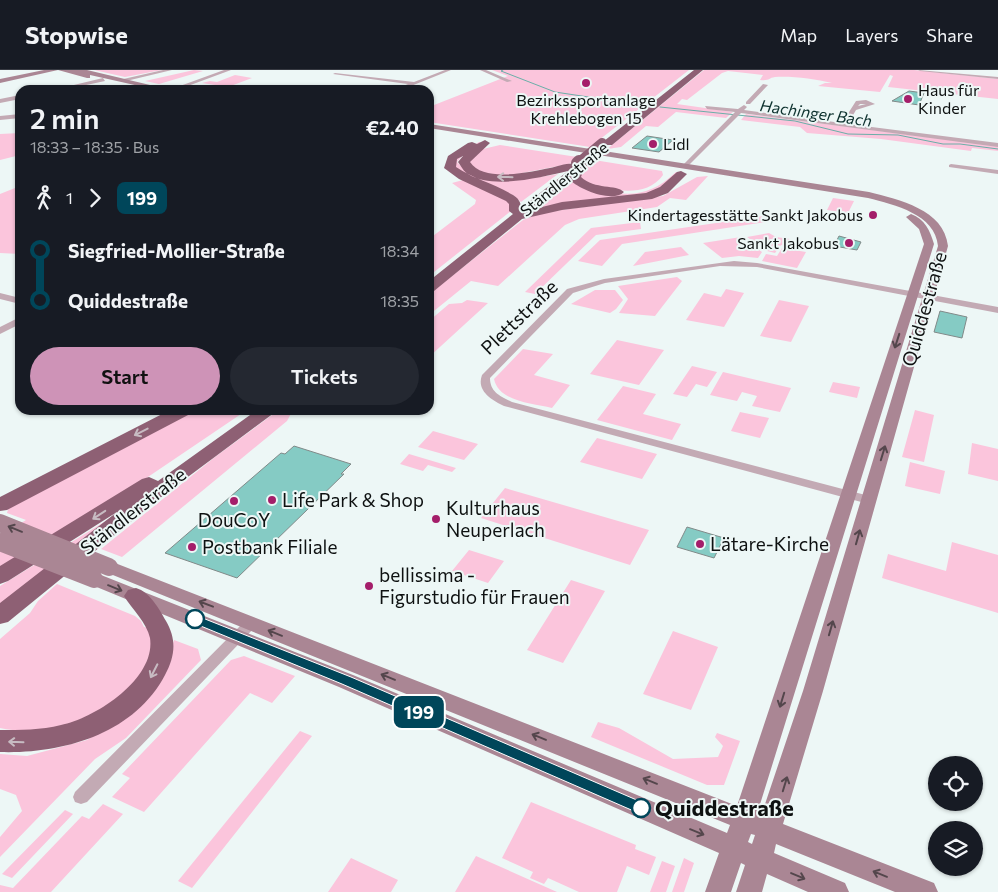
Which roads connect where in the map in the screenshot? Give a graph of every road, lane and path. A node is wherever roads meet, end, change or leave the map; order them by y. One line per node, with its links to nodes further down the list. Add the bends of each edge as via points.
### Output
1 (54, 70): 16 (main road)
2 (61, 70): 14 (main road)
3 (78, 70): 15 (main road)
4 (170, 70): 15 (street)
5 (228, 70): 22 (street)
6 (449, 70): 18 (street)
7 (482, 70): 17 (street)
8 (693, 70): 38 (highway, Ständlerstraße)
9 (699, 70): 38 (highway, Ständlerstraße)
10 (920, 70): 11 (street)
11 (948, 72): 13 (street)
12 (334, 74): 18 (street)
13 (998, 78)
14 (103, 80): 19 (street); 20 (main road)
15 (122, 80): 21 (main road)
16 (0, 81)
17 (509, 81)
18 (413, 84): 23 (street)
19 (80, 85)
20 (126, 85)
21 (144, 85)
22 (186, 85)
23 (410, 85)
24 (766, 85): 29 (street)
25 (15, 98): 26 (street)
26 (0, 101)
27 (707, 107): 29 (street)
28 (854, 109): 32 (street)
29 (739, 114): 32 (street); 44 (street)
30 (15, 116): 31 (street)
31 (0, 118)
32 (844, 125): 39 (street)
33 (434, 128): 35 (main road, Quiddestraße)
34 (434, 128): 37 (main road, Quiddestraße)
35 (454, 133): 36 (main road); 37 (main road, Quiddestraße)
36 (464, 138): 40 (highway, via 467,144)
37 (486, 141): 40 (highway); 41 (main road, Quiddestraße, via 520,143); 42 (highway, one-way to 37, via 526,177 484,176 465,166 466,158); 44 (main road, Quiddestraße)
38 (605, 143): 42 (highway, Ständlerstraße)
39 (998, 145)
40 (460, 152): 48 (highway, via 452,158 452,171 513,201)
41 (650, 164): 44 (main road); 44 (main road, Quiddestraße)
42 (578, 165): 44 (highway, via 575,178 578,182 603,191 644,190); 48 (highway, Ständlerstraße)
43 (951, 166): 45 (street)
44 (676, 172): 46 (main road, Quiddestraße); 47 (highway); 48 (highway, via 664,190 648,196 562,206); 53 (main road, Quiddestraße, via 847,190 912,209 939,229 944,241)
45 (998, 172)
46 (710, 173): 47 (main road); 51 (main road, Quiddestraße, via 867,199 915,219 924,228 929,244)
47 (697, 175)
48 (514, 216): 49 (highway, Ständlerstraße); 50 (highway, Ständlerstraße)
49 (434, 276)
50 (434, 284)
51 (913, 294): 53 (street, Plettstraße); 65 (main road, Quiddestraße, one-way to 65); 65 (street, Plettstraße, via 734,263 604,281 570,291 485,377 490,394 508,404)
52 (0, 296): 54 (street)
53 (928, 297): 55 (street, Plettstraße); 65 (main road, Quiddestraße, one-way to 53)
54 (15, 300)
55 (998, 310)
56 (15, 314): 57 (street)
57 (0, 322)
58 (15, 323): 59 (street)
59 (0, 331)
60 (174, 415): 63 (highway, one-way to 63)
61 (249, 415): 71 (highway, Ständlerstraße, one-way to 71)
62 (262, 415): 72 (highway, Ständlerstraße, via 158,490)
63 (74, 467): 64 (highway); 66 (highway)
64 (0, 493)
65 (858, 497): 79 (main road, Quiddestraße, one-way to 79); 80 (main road, Quiddestraße, one-way to 65, via 813,691)
66 (0, 506)
67 (0, 523): 69 (main road, one-way to 67, bridge)
68 (0, 542): 70 (main road, bridge)
69 (73, 552): 70 (main road, via 59,557); 76 (main road, one-way to 69, bridge)
70 (56, 564): 73 (main road, one-way to 73, bridge)
71 (0, 576)
72 (42, 582): 74 (highway, Ständlerstraße); 75 (highway, via 36,595)
73 (136, 596): 76 (main road); 77 (highway, one-way to 77, via 162,637 158,664 140,691 112,715 80,731 43,740)
74 (0, 616)
75 (0, 626)
76 (244, 630): 78 (street); 79 (main road, one-way to 76); 81 (main road, one-way to 81, via 346,681)
77 (0, 741)
78 (81, 797)
79 (744, 820): 80 (main road); 81 (main road, Quiddestraße)
80 (770, 830): 82 (main road, Quiddestraße); 86 (main road, one-way to 80)
81 (734, 848): 82 (main road); 83 (main road, Quiddestraße)
82 (760, 859): 84 (main road, Quiddestraße); 85 (main road, one-way to 85)
83 (718, 892)
84 (749, 892)
85 (836, 892)
86 (925, 892)

